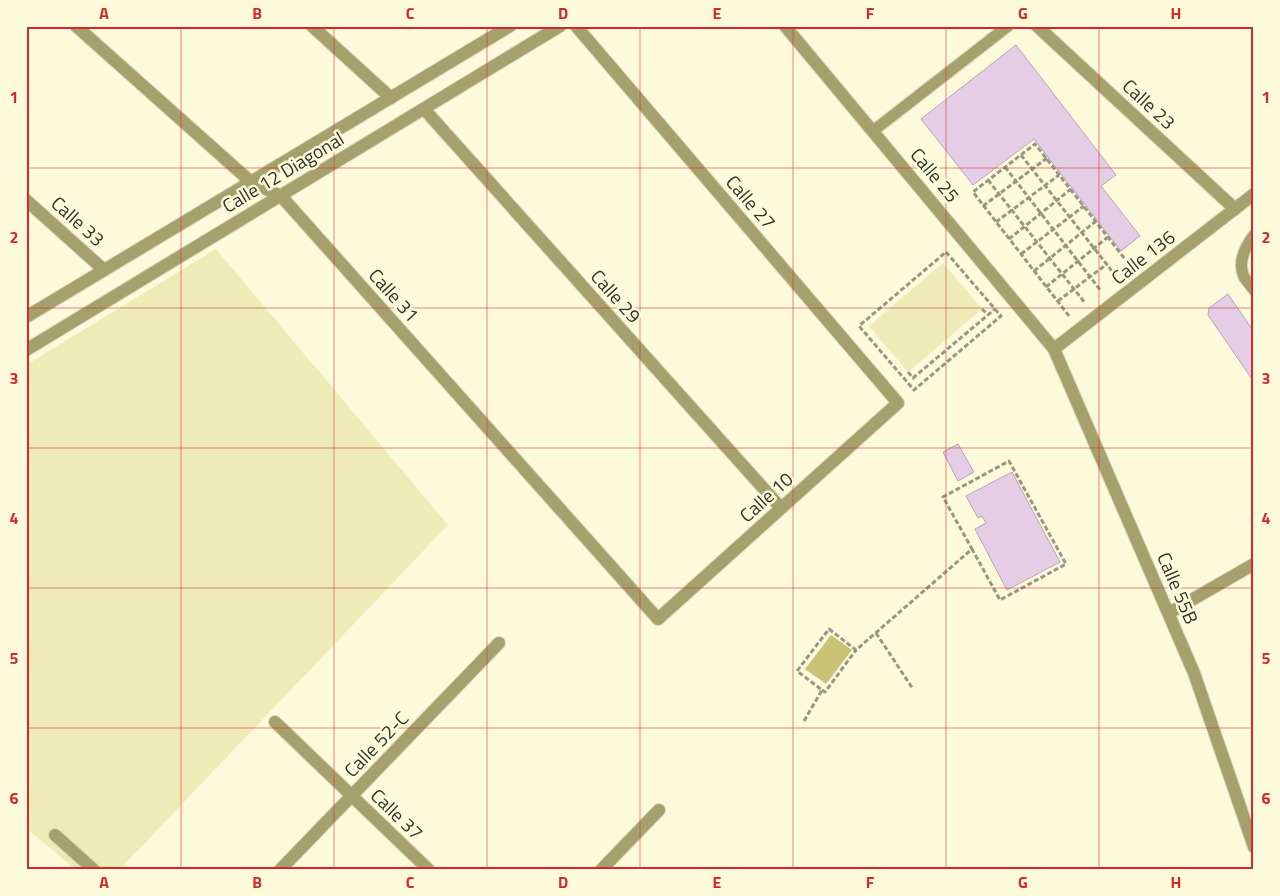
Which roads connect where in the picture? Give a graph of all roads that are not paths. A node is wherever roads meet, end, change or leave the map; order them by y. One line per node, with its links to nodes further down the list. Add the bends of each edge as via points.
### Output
1 (76, 26): 12 (street, Calle 31)
2 (312, 26): 9 (street)
3 (510, 26): 9 (street, Calle 12 Diagonal)
4 (560, 26): 10 (street, Calle 12 Diagonal)
5 (576, 26): 23 (street, Calle 27)
6 (785, 26): 11 (street, Calle 25)
7 (1008, 26): 11 (lane)
8 (1038, 26): 16 (street, Calle 23)
9 (391, 98): 12 (street, Calle 12 Diagonal)
10 (424, 109): 14 (street, Calle 12 Diagonal); 24 (street, Calle 29)
11 (873, 131): 21 (street, Calle 25)
12 (251, 182): 14 (street, Calle 31); 18 (street, Calle 12 Diagonal)
13 (1254, 194): 16 (street, Calle 136)
14 (281, 196): 22 (street, Calle 12 Diagonal); 27 (street, Calle 31)
15 (26, 200): 18 (street, Calle 33)
16 (1235, 209): 21 (street, Calle 136)
17 (1254, 235): 19 (lane, via 1243,253 1242,266 1244,276)
18 (104, 270): 20 (street, Calle 12 Diagonal)
19 (1254, 290)
20 (26, 317)
21 (1054, 349): 26 (street, Calle 55B)
22 (26, 350)
23 (898, 402): 24 (street, Calle 10)
24 (781, 508): 27 (street, Calle 10)
25 (1254, 564): 26 (street)
26 (1169, 613): 33 (street, Calle 55B, via 1194,672)
27 (658, 619)
28 (500, 644): 30 (street, Calle 52-C)
29 (275, 722): 30 (street, Calle 37)
30 (352, 796): 35 (street, Calle 52-C); 36 (street, Calle 37)
31 (659, 810): 37 (street)
32 (55, 835): 34 (street)
33 (1254, 847)
34 (94, 870)
35 (280, 870)
36 (429, 870)
37 (601, 870)

